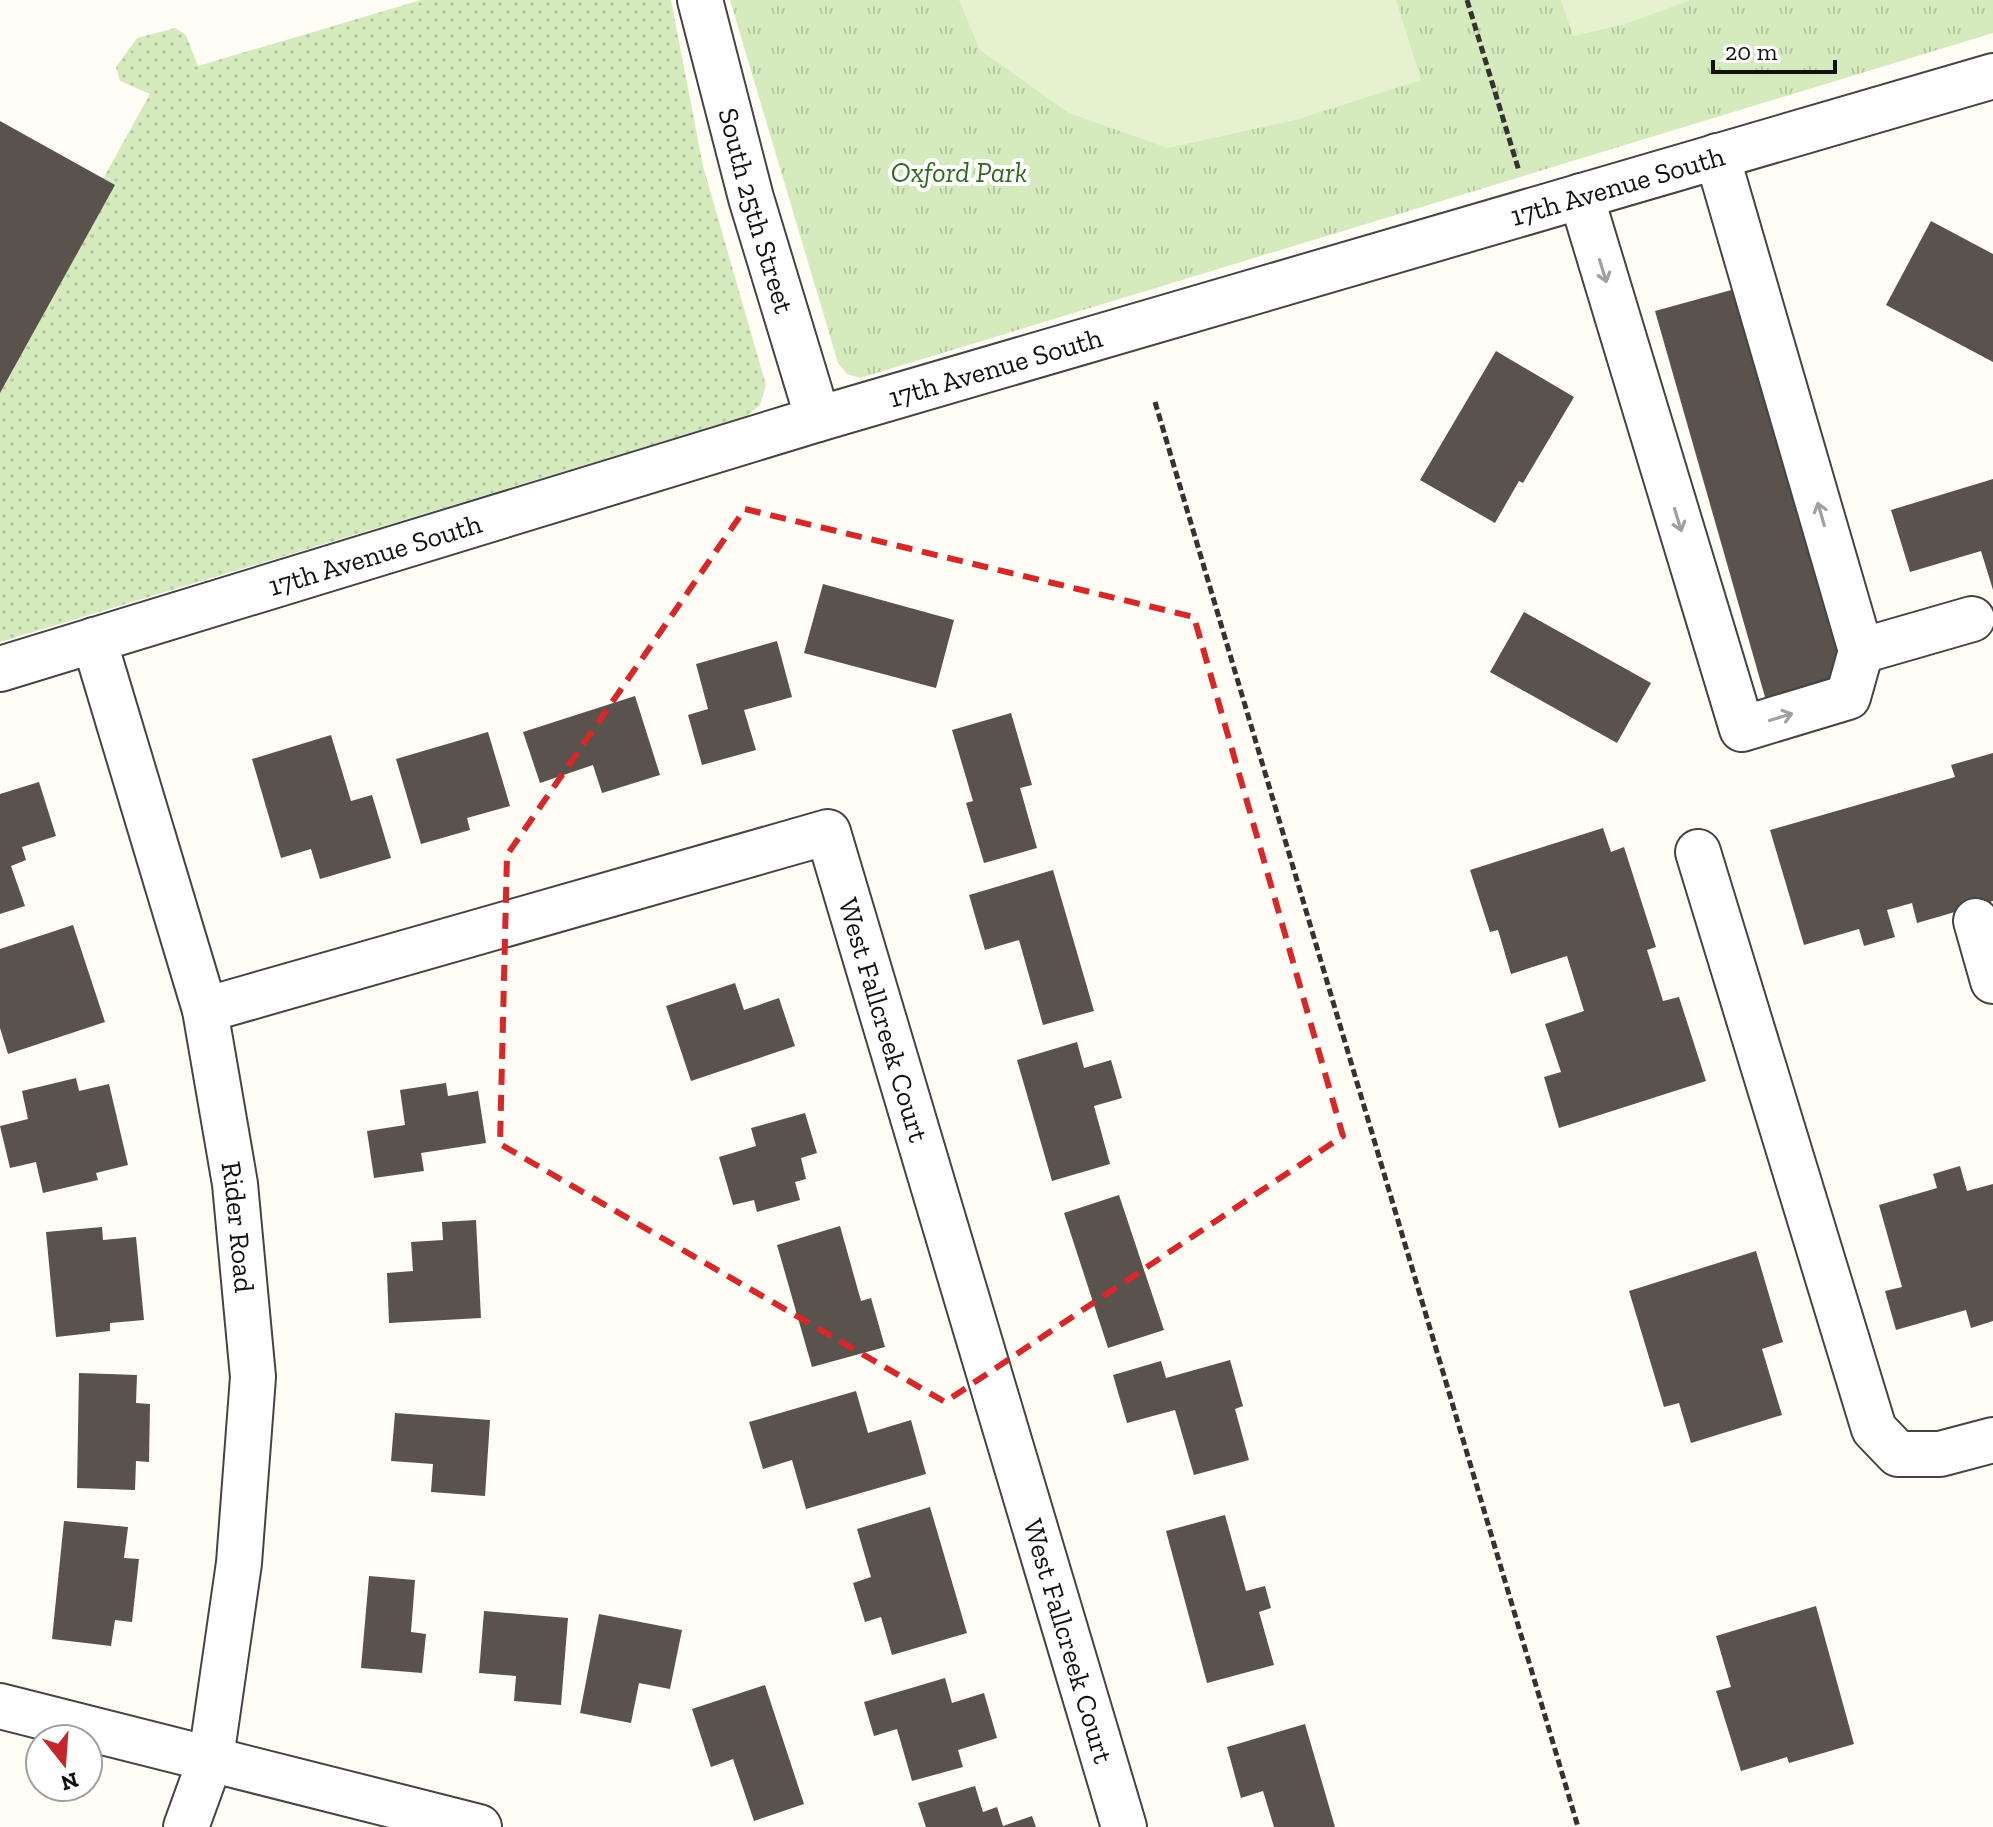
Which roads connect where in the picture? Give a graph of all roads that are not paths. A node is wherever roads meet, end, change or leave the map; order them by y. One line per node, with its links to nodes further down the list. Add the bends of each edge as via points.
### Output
1 (700, 0): 5 (street, South 25th Street, via 751,198)
2 (1993, 76): 3 (street, 17th Avenue South)
3 (1717, 156): 4 (street, 17th Avenue South); 8 (street, one-way to 3)
4 (1581, 196): 5 (street, 17th Avenue South); 8 (street, one-way to 8, via 1742,729 1848,697)
5 (818, 419): 7 (street, 17th Avenue South)
6 (1972, 619): 8 (street)
7 (94, 640): 9 (street, 17th Avenue South); 13 (street, Rider Road)
8 (1861, 651)
9 (0, 669)
10 (1698, 852): 14 (street, via 1874,1429 1898,1454 1940,1454)
11 (1976, 921): 12 (street)
12 (1993, 981)
13 (205, 1010): 16 (street, Rider Road, via 235,1184 253,1377 239,1563); 19 (street, West Fallcreek Court, via 828,832)
14 (1993, 1440)
15 (0, 1706): 16 (street)
16 (211, 1758): 17 (street, Rider Road); 18 (street)
17 (186, 1827)
18 (479, 1827)
19 (1124, 1827)

